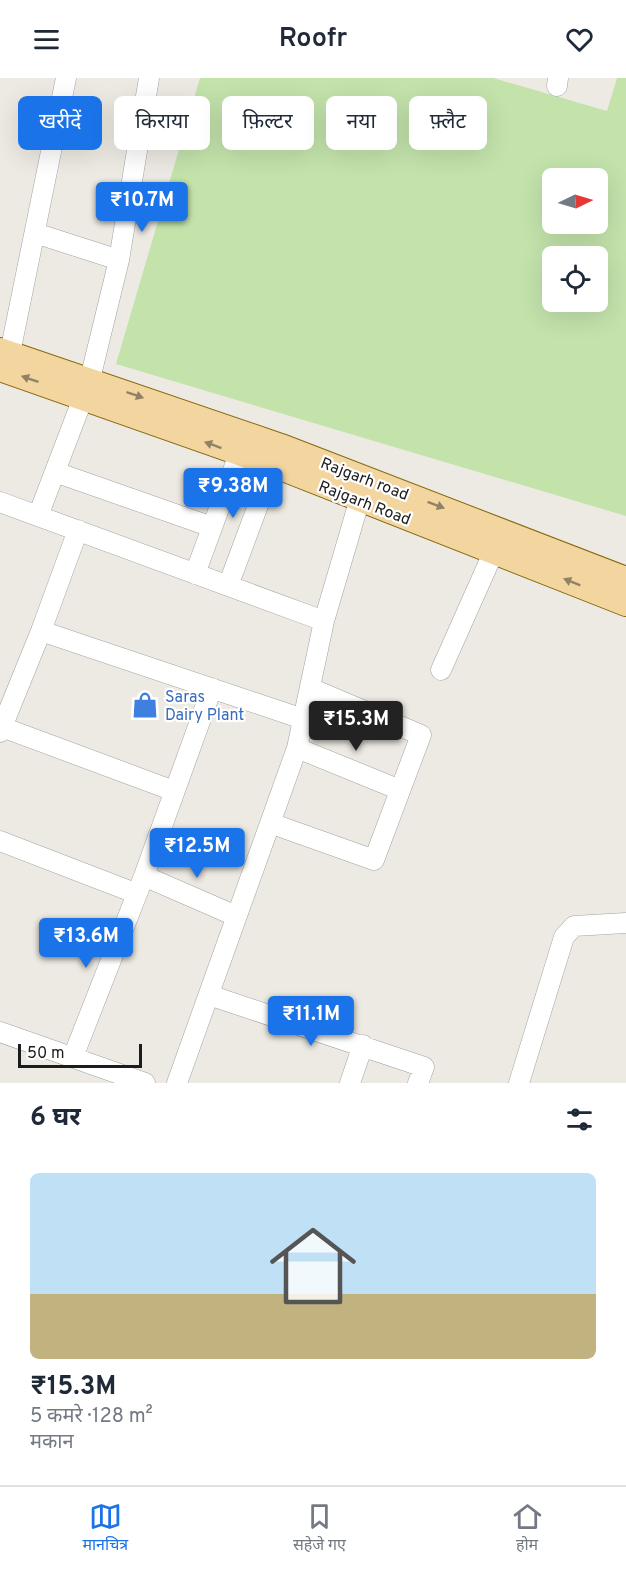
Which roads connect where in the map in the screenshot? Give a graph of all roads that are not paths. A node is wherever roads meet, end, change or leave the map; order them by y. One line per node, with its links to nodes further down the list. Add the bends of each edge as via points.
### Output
1 (66, 78): 3 (street)
2 (149, 78): 4 (street)
3 (35, 233): 4 (street); 5 (street)
4 (119, 260): 6 (street)
5 (3, 357): 6 (main road, Rajgarh road)
6 (87, 388): 7 (main road, Rajgarh Road, one-way to 6); 9 (street); 10 (main road, Rajgarh road, one-way to 10)
7 (239, 454): 8 (main road, Rajgarh Road); 13 (street)
8 (273, 465): 10 (main road, Rajgarh Road); 18 (street)
9 (55, 472): 12 (street); 13 (street)
10 (363, 489): 15 (main road, Rajgarh Road); 17 (main road, Rajgarh road, one-way to 17); 20 (street)
11 (0, 502): 12 (street)
12 (38, 516): 14 (street)
13 (212, 527): 16 (street)
14 (78, 530): 16 (street); 21 (street)
15 (494, 551): 19 (main road, Rajgarh Road, one-way to 15); 22 (street)
16 (195, 574): 18 (street)
17 (626, 579)
18 (228, 586): 20 (street)
19 (626, 604)
20 (324, 621): 24 (street)
21 (42, 631): 23 (street); 26 (street)
22 (441, 670)
23 (212, 688): 25 (street); 29 (street)
24 (310, 688): 25 (street); 28 (street, via 421,735)
25 (303, 719): 27 (street)
26 (1, 730): 29 (street)
27 (297, 748): 28 (street); 30 (street)
28 (400, 790): 30 (street, via 374,860)
29 (174, 791): 32 (street)
30 (270, 823): 33 (street)
31 (0, 841): 32 (street)
32 (140, 885): 33 (street); 38 (street)
33 (236, 916): 35 (street)
34 (626, 923): 43 (street, via 574,926 564,937)
35 (209, 995): 37 (street); 40 (street)
36 (0, 1032): 38 (street)
37 (363, 1045): 41 (street); 42 (street, via 424,1067)
38 (73, 1057): 39 (street)
39 (145, 1083)
40 (177, 1083)
41 (350, 1083)
42 (418, 1083)
43 (519, 1083)

